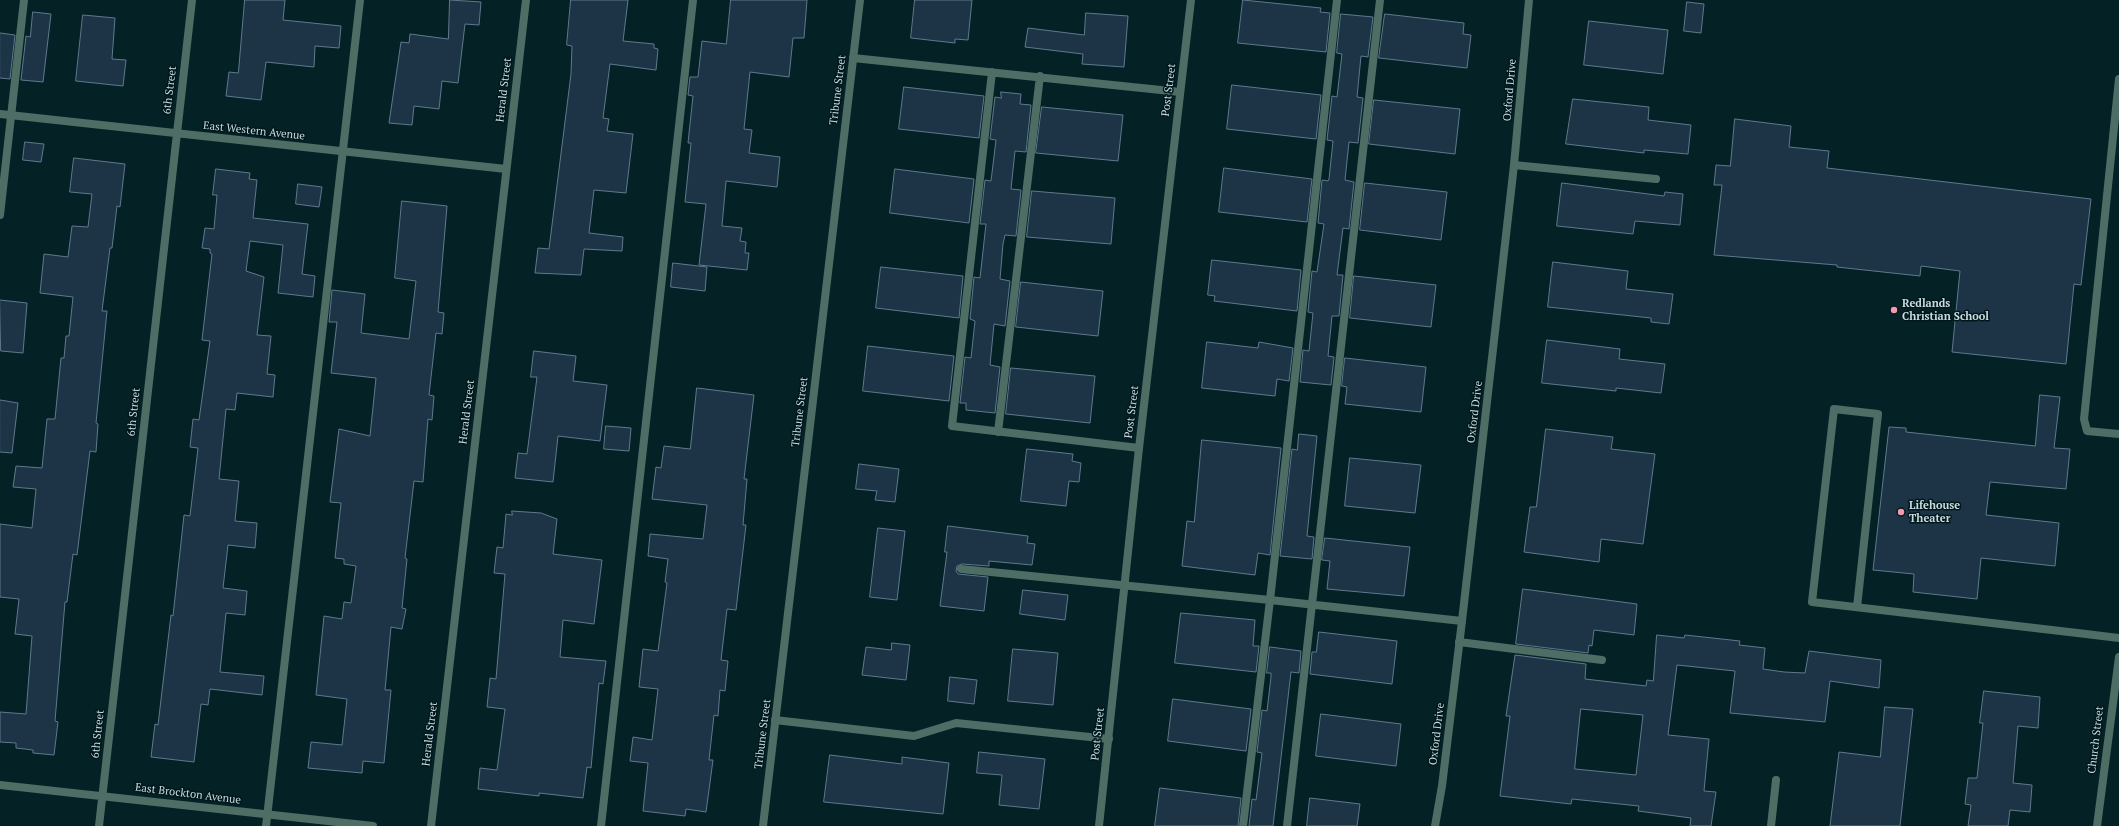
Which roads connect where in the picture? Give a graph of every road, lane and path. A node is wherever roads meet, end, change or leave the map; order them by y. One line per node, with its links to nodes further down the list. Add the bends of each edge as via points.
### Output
1 (24, 0): 17 (street)
2 (192, 0): 18 (street, 6th Street)
3 (360, 0): 19 (street)
4 (526, 0): 21 (street, Herald Street)
5 (693, 0): 47 (street)
6 (860, 0): 11 (street, Tribune Street)
7 (1190, 0): 15 (street, Post Street)
8 (1337, 0): 29 (street)
9 (1380, 0): 30 (street)
10 (1529, 0): 20 (street, Oxford Drive)
11 (853, 58): 12 (street); 37 (street, Tribune Street)
12 (992, 72): 13 (street); 24 (street, via 952,426)
13 (1040, 76): 15 (street); 24 (street)
14 (2119, 80): 25 (street, via 2084,419 2087,431)
15 (1180, 92): 26 (street, Post Street)
16 (0, 114): 17 (street, East Western Avenue)
17 (11, 116): 18 (street, East Western Avenue); 23 (street)
18 (176, 134): 19 (street, East Western Avenue); 41 (street, 6th Street)
19 (343, 151): 21 (street, East Western Avenue); 42 (street)
20 (1514, 165): 22 (street); 32 (street, Oxford Drive)
21 (506, 169): 46 (street, Herald Street)
22 (1656, 180)
23 (0, 215)
24 (998, 432): 26 (street)
25 (2119, 434)
26 (1139, 448): 28 (street, Post Street)
27 (961, 569): 28 (street)
28 (1126, 585): 29 (street); 38 (street, Post Street)
29 (1270, 600): 30 (street); 50 (street)
30 (1312, 604): 32 (street); 51 (street)
31 (1857, 607): 31 (street, via 1812,602 1834,409 1878,414); 33 (street)
32 (1462, 621): 34 (street, Oxford Drive)
33 (2119, 638)
34 (1460, 642): 36 (street); 52 (street, Oxford Drive, via 1442,786)
35 (2119, 657): 54 (street, Church Street)
36 (1602, 660)
37 (775, 720): 38 (street, via 914,736 956,723); 48 (street, Tribune Street)
38 (1109, 739): 49 (street, Post Street)
39 (1776, 780): 53 (street)
40 (0, 785): 41 (street, East Brockton Avenue)
41 (102, 795): 42 (street, East Brockton Avenue); 43 (street, 6th Street)
42 (267, 814): 44 (street); 45 (street, East Brockton Avenue)
43 (99, 826)
44 (266, 826)
45 (373, 826)
46 (431, 826)
47 (601, 826)
48 (763, 826)
49 (1099, 826)
50 (1243, 826)
51 (1287, 826)
52 (1434, 826)
53 (1771, 826)
54 (2097, 826)

